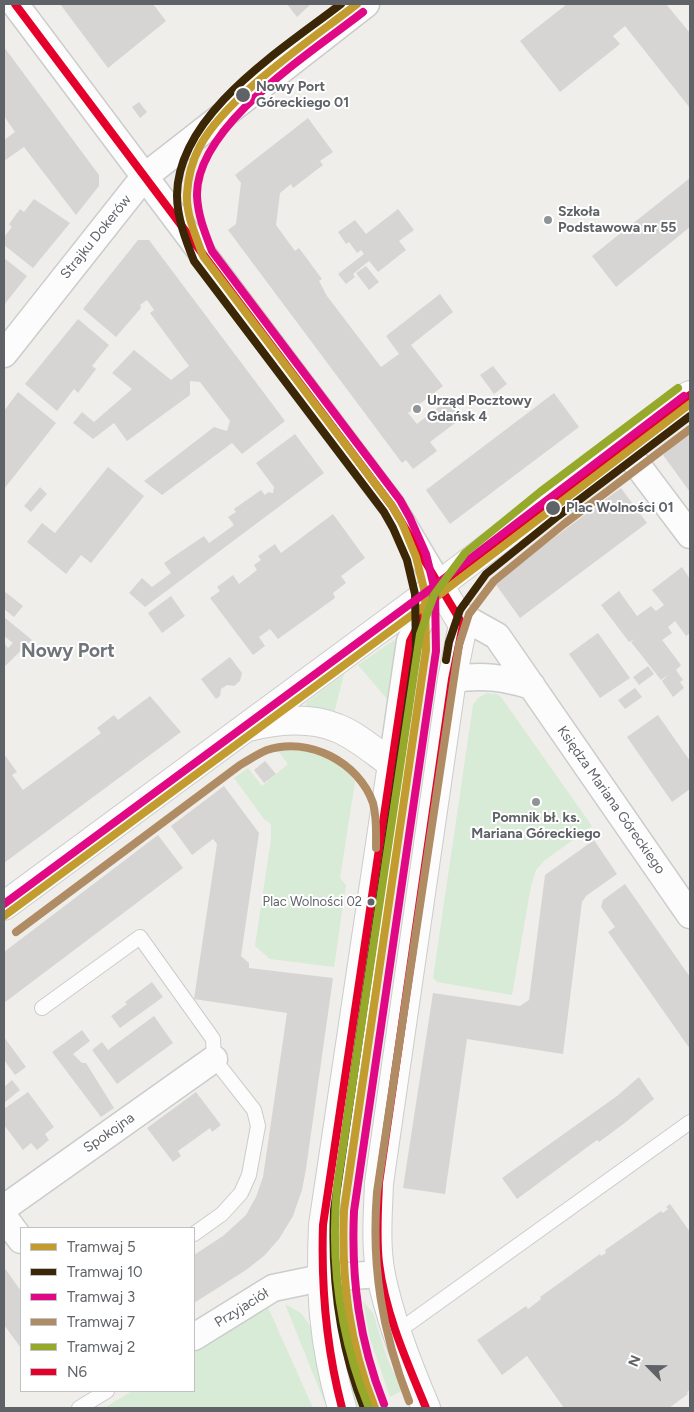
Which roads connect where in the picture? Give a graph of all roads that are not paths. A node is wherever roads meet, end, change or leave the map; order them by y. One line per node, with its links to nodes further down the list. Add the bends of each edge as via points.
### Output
1 (15, 4): 3 (street)
2 (366, 4): 3 (street, Strajku Dokerów)
3 (144, 178): 4 (street, Strajku Dokerów); 8 (street, via 392,506)
4 (4, 354)
5 (690, 395): 6 (street)
6 (623, 446): 7 (street); 8 (street)
7 (690, 535)
8 (439, 585): 9 (street); 12 (street); 13 (street, via 410,641)
9 (456, 613): 10 (street, via 463,624); 11 (street, Księdza Mariana Góreckiego, via 497,636)
10 (452, 679): 11 (street, via 481,675); 23 (street, via 379,1183)
11 (532, 686): 15 (street, Księdza Mariana Góreckiego)
12 (243, 729): 13 (street, via 298,720 320,722 339,728); 14 (street)
13 (392, 764): 24 (street, via 323,1225)
14 (4, 906)
15 (690, 915)
16 (42, 1008): 17 (lane, via 140,937 213,1038)
17 (214, 1059): 19 (street, Spokojna); 21 (lane, via 254,1110 258,1126 249,1175 241,1193 222,1214)
18 (690, 1122): 25 (lane)
19 (4, 1208)
20 (4, 1216): 22 (street)
21 (195, 1233)
22 (20, 1239)
23 (381, 1274): 24 (street, Przyjaciół); 25 (street)
24 (321, 1278): 26 (street, Przyjaciół, via 273,1288); 29 (street, via 330,1366)
25 (397, 1332): 30 (street)
26 (195, 1336)
27 (105, 1392): 28 (lane)
28 (79, 1408)
29 (342, 1408)
30 (426, 1408)

